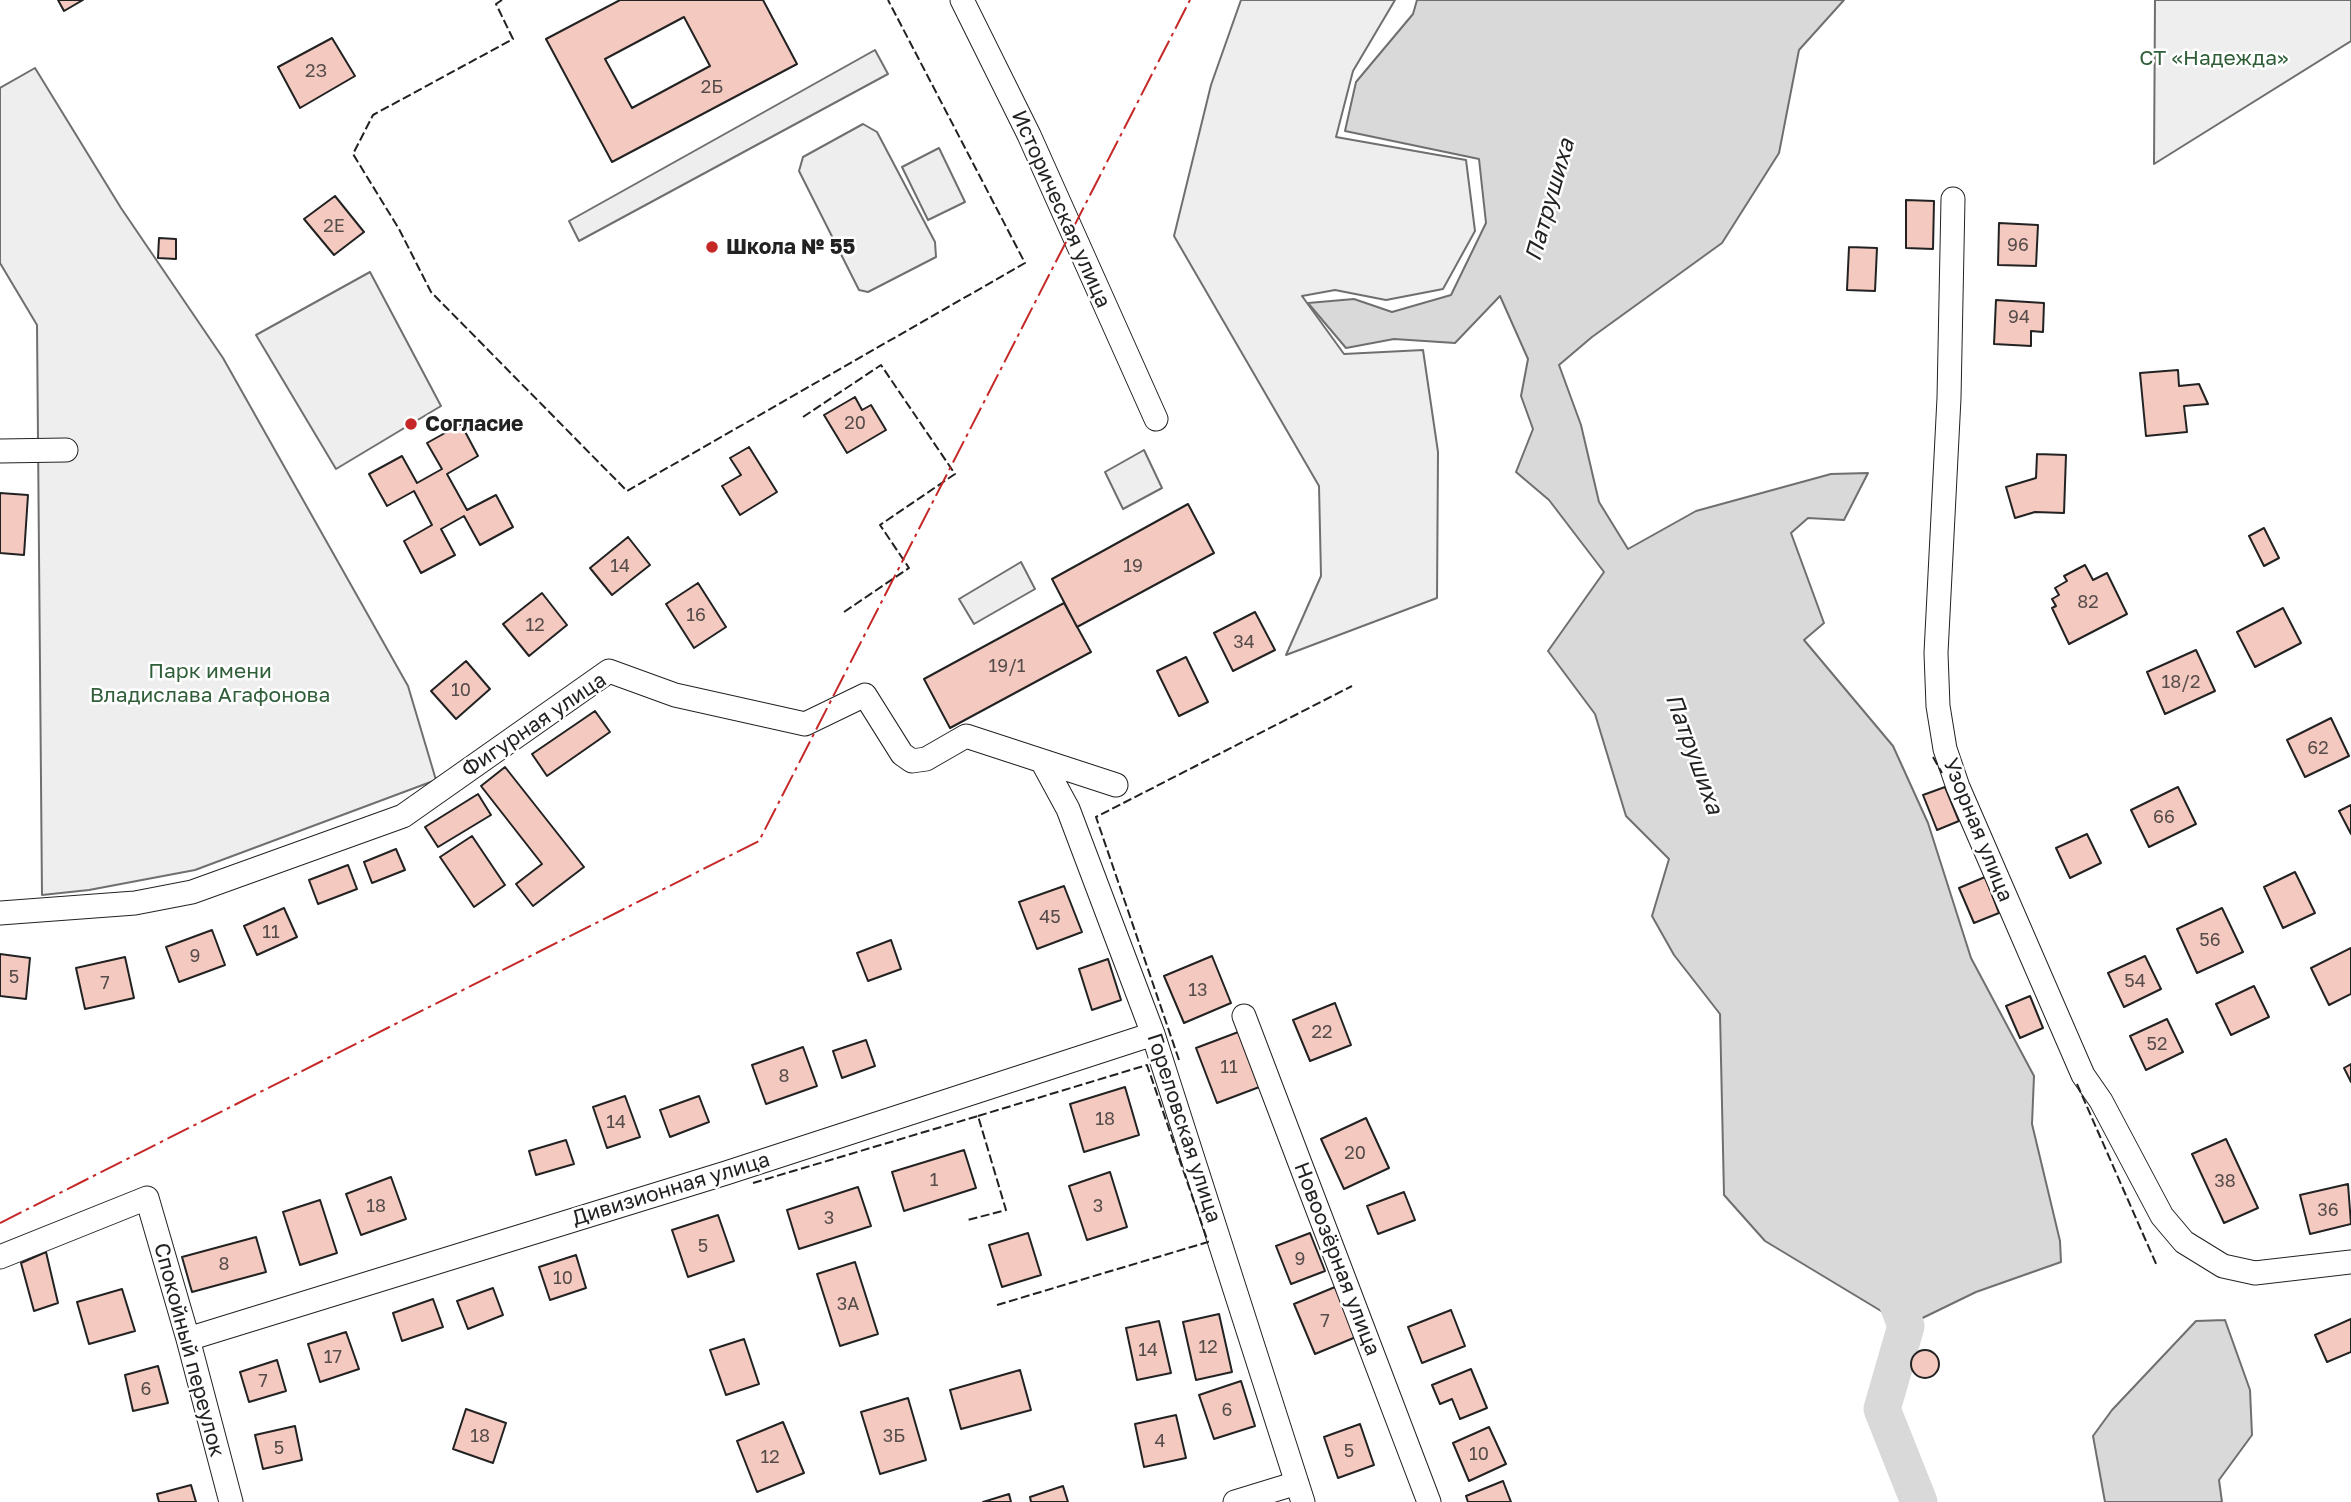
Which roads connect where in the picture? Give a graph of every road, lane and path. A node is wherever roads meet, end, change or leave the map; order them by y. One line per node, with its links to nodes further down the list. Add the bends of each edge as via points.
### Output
1 (962, 0): 3 (street, Историческая улица, via 1029,135)
2 (1953, 199): 12 (street, Узорная улица, via 1937,653 1941,727 1958,787 2083,1074 2162,1216 2184,1242 2222,1266 2255,1273)
3 (1156, 419)
4 (66, 450): 5 (street)
5 (0, 452)
6 (1043, 763): 7 (street, Фигурная улица); 8 (street, Фигурная улица, via 966,736 926,759 912,761 902,754 865,695 805,724 675,695 609,671 402,816 192,892 135,903); 10 (street, Гореловская улица, via 1068,809)
7 (1116, 785)
8 (0, 913)
9 (1244, 1016): 17 (street, Новоозёрная улица)
10 (1153, 1034): 13 (street, Дивизионная улица); 14 (street, Гореловская улица)
11 (0, 1257): 13 (street, Спокойный переулок, via 147,1198)
12 (2351, 1262)
13 (188, 1339): 15 (street, Спокойный переулок)
14 (1300, 1492): 16 (street)
15 (230, 1502)
16 (1236, 1502)
17 (1429, 1502)

